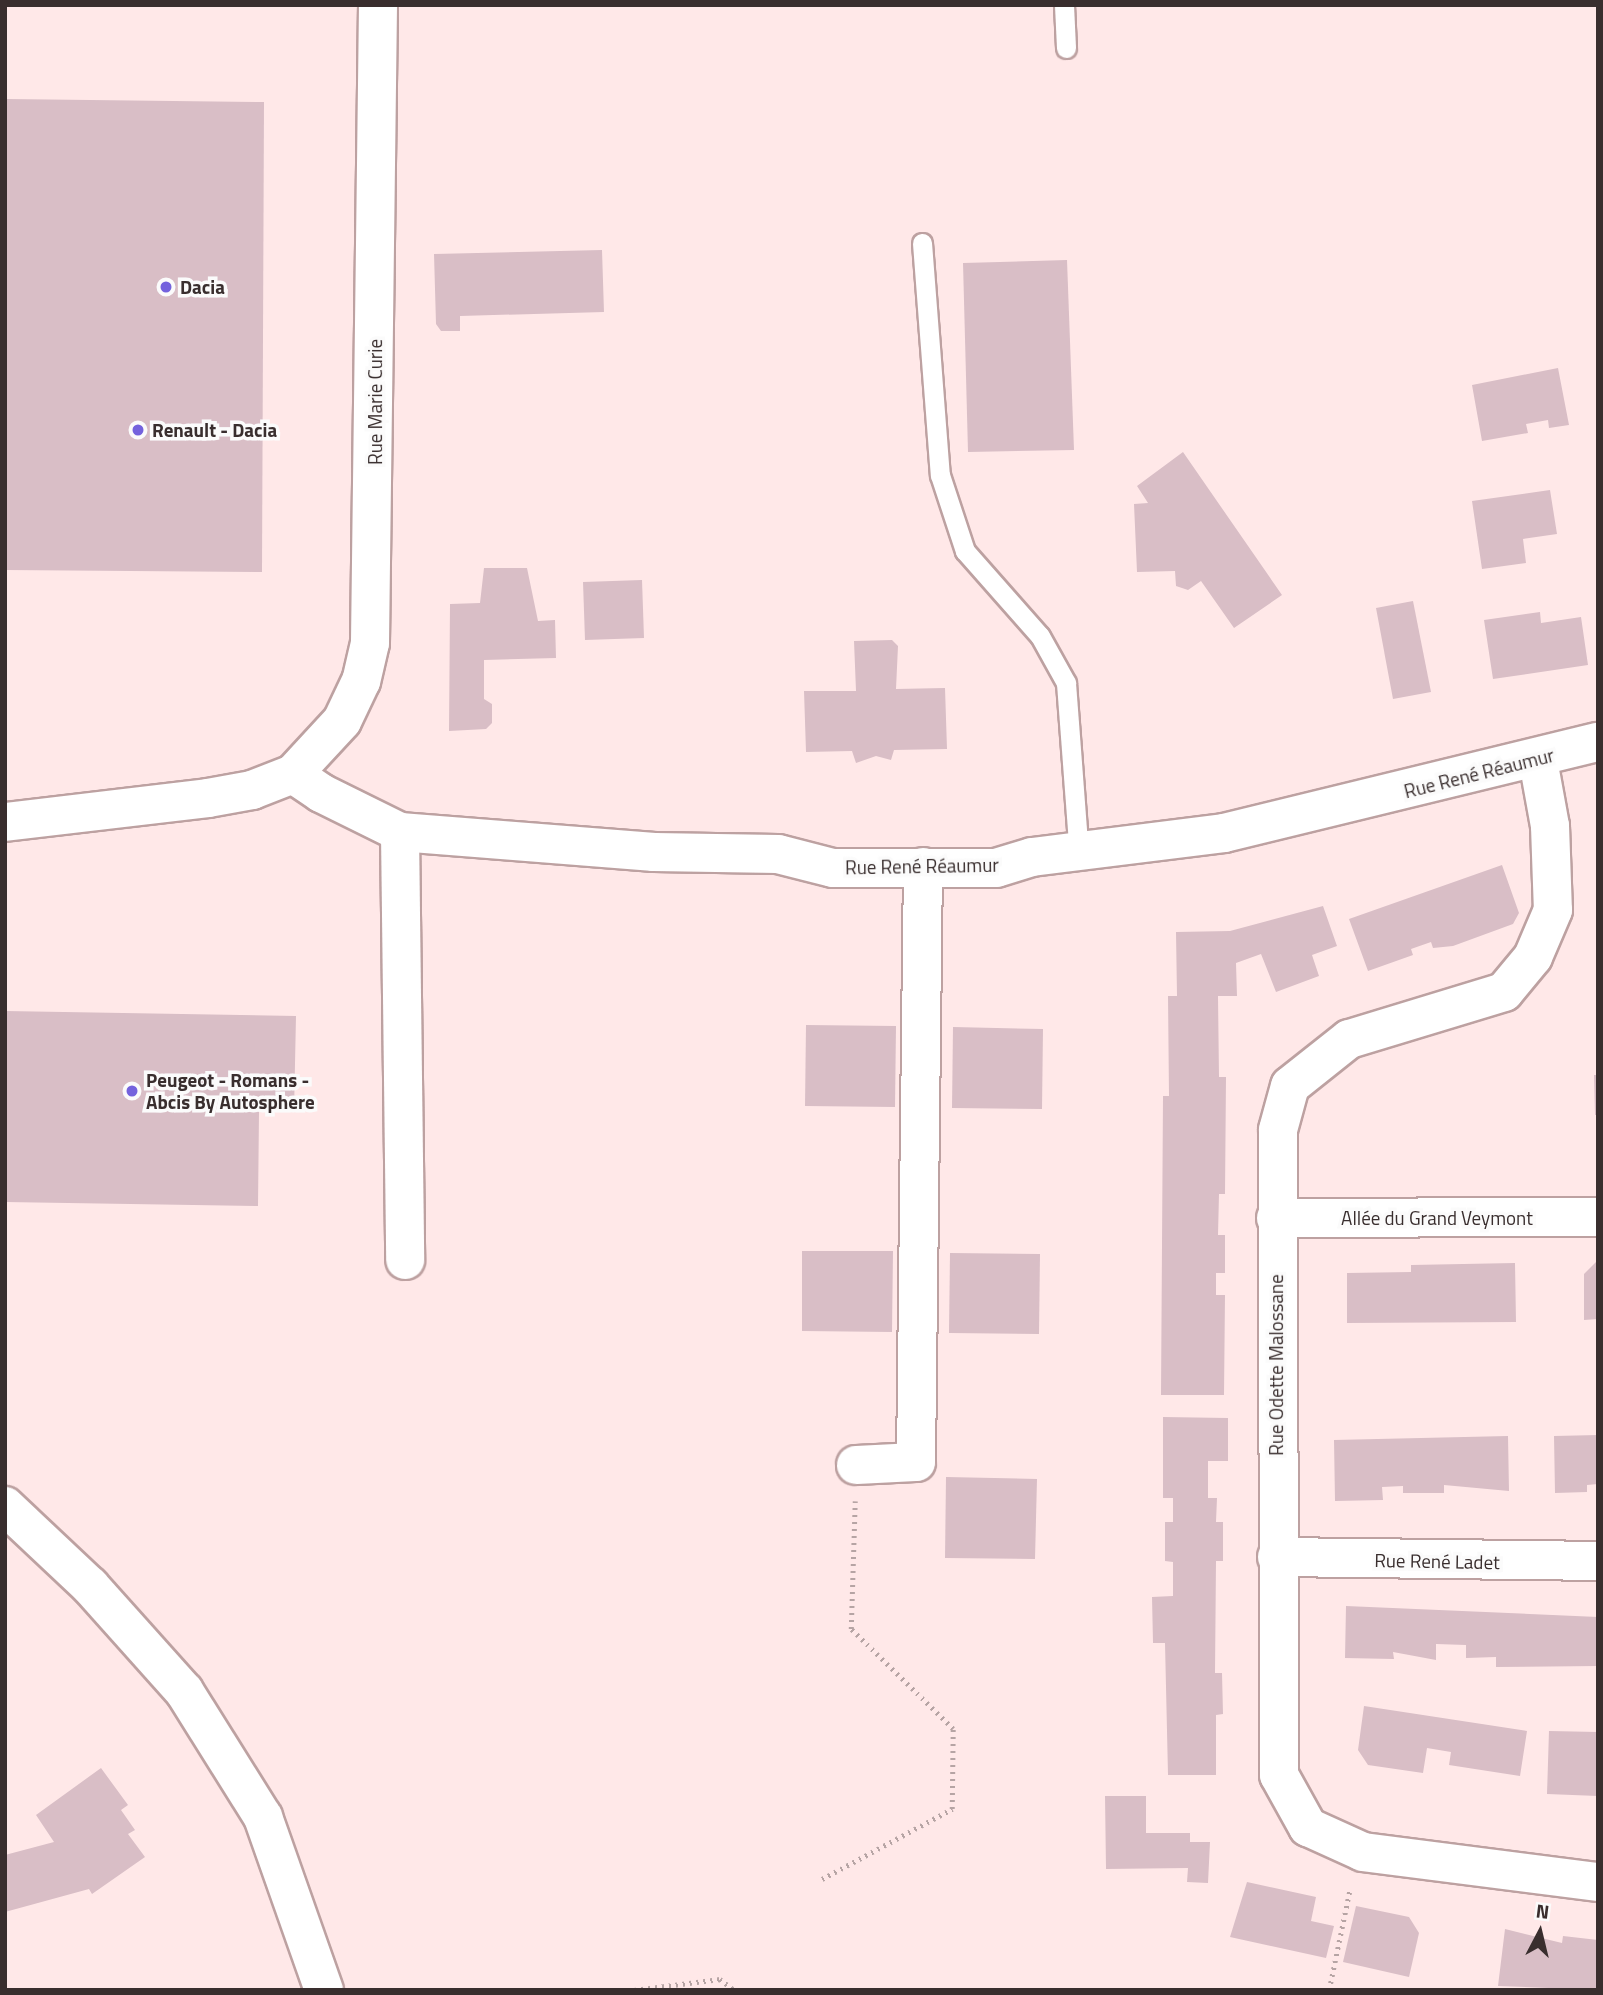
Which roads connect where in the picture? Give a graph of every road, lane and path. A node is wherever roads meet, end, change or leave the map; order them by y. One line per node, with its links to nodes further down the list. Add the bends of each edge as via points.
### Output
1 (378, 5): 7 (street, Rue Marie Curie, via 370,643 361,681 342,721)
2 (1064, 5): 3 (lane)
3 (1066, 48)
4 (922, 243): 10 (lane, via 940,475 965,551 1040,636 1066,683)
5 (1598, 742): 6 (street, Rue René Réaumur)
6 (1538, 760): 10 (street, Rue René Réaumur, via 1224,833); 13 (street, Rue Odette Malossane, via 1550,826 1553,910 1533,957 1504,992 1349,1039 1290,1086 1278,1130)
7 (293, 774): 8 (street, via 208,798); 9 (street, Rue René Réaumur)
8 (5, 822)
9 (400, 832): 11 (street, Rue René Réaumur, via 654,852 778,854 833,868); 14 (street)
10 (1079, 854): 11 (street, Rue René Réaumur, via 1032,857 996,868)
11 (923, 867): 15 (street, via 916,1462)
12 (1598, 1217): 13 (street, Allée du Grand Veymont)
13 (1276, 1218): 17 (street, Rue Odette Malossane)
14 (405, 1260)
15 (856, 1465): 20 (path, via 851,1629 953,1729 952,1808)
16 (5, 1506): 22 (street, via 90,1586 184,1691 264,1817)
17 (1277, 1557): 18 (street, Rue René Ladet); 19 (street, Rue Odette Malossane, via 1279,1775 1308,1827)
18 (1598, 1561)
19 (1363, 1852): 21 (street, Rue Odette Malossane); 25 (path)
20 (822, 1880)
21 (1598, 1882)
22 (324, 1990)
23 (634, 1990): 24 (path, via 720,1979)
24 (734, 1990)
25 (1329, 1990)

